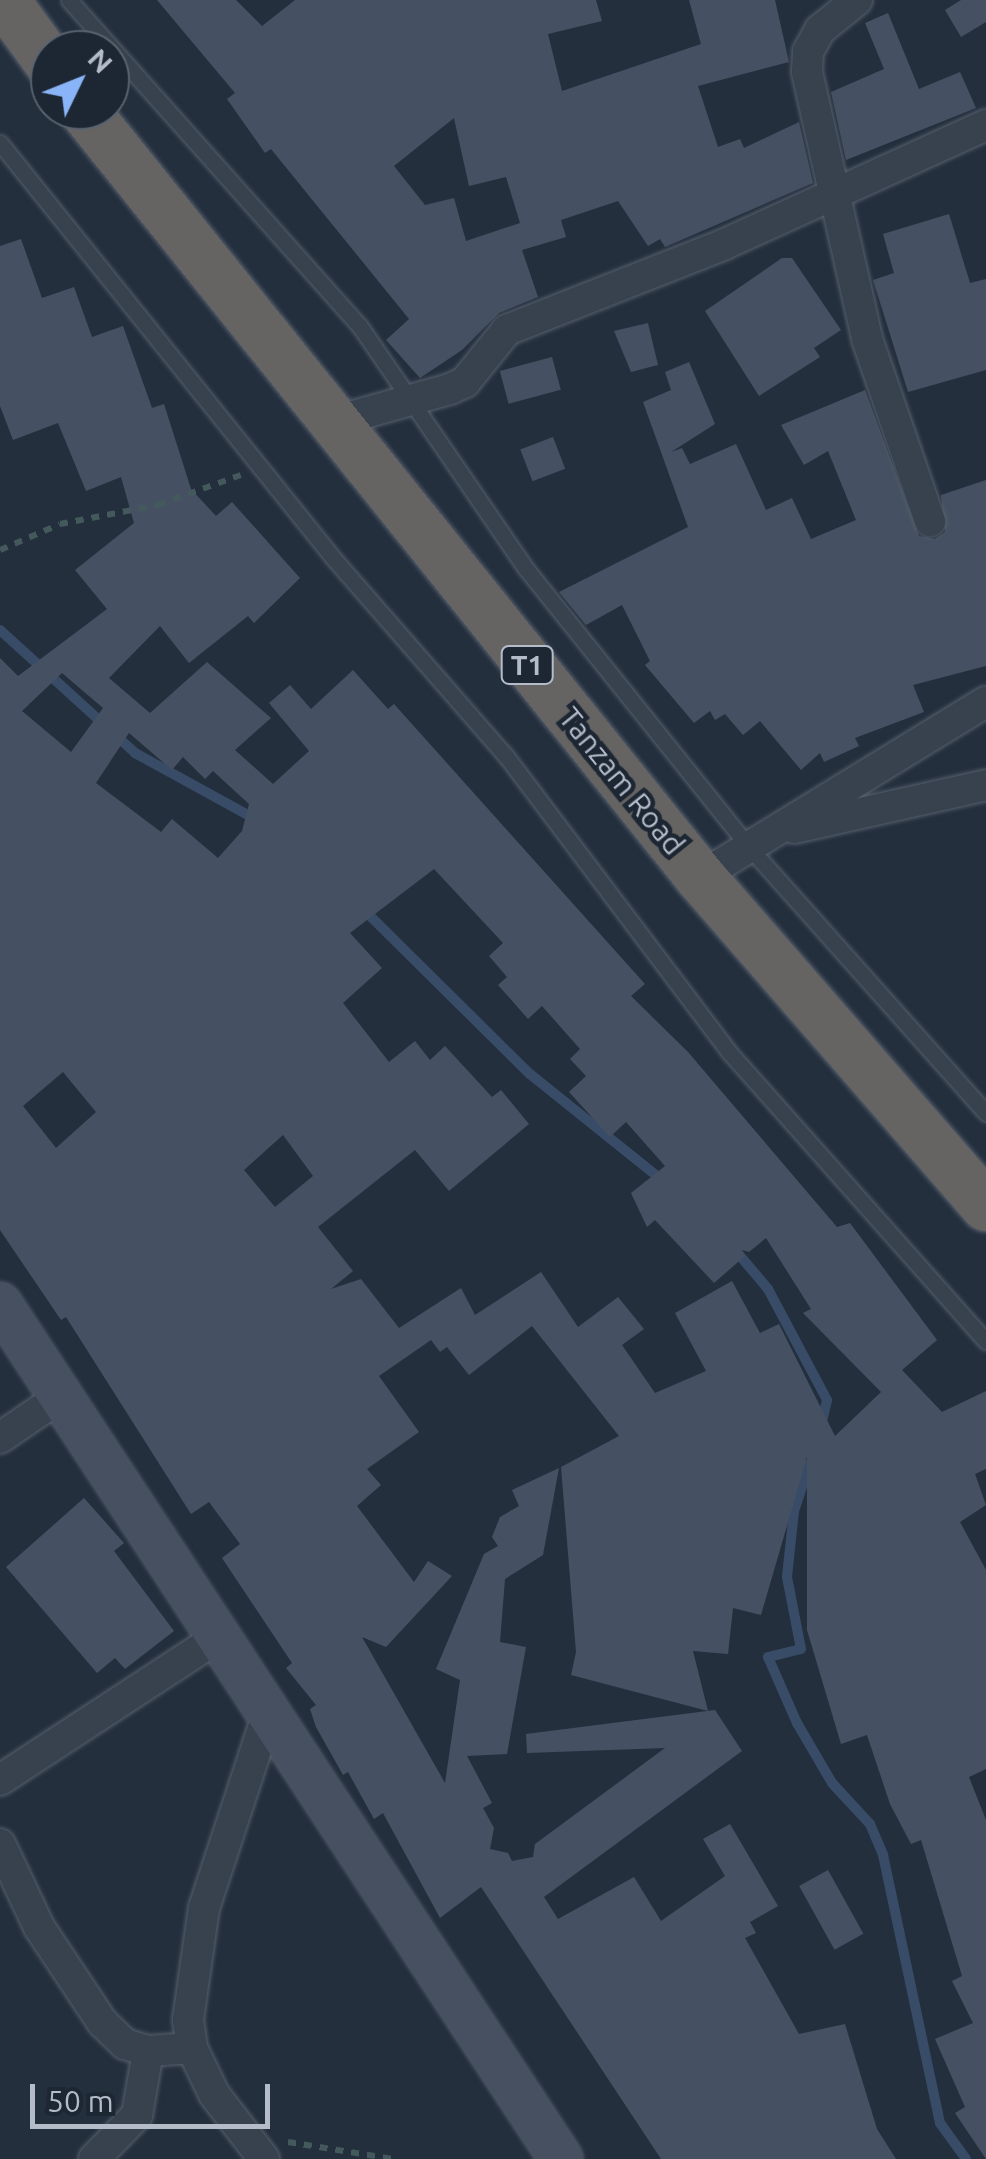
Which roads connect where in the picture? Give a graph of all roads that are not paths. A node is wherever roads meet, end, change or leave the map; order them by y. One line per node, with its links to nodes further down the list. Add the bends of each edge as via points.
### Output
1 (4, 0): 4 (highway)
2 (69, 0): 9 (lane, via 308,264)
3 (857, 0): 8 (street, via 820,30 808,52)
4 (30, 36)
5 (986, 126): 8 (street)
6 (100, 130): 10 (highway, Tanzam Road / T1)
7 (0, 143): 19 (lane, via 260,468 506,756 729,1052)
8 (834, 196): 9 (street, via 507,330 464,382); 11 (street, via 888,415)
9 (413, 398): 10 (street); 14 (lane, via 527,570)
10 (330, 424): 15 (highway, Tanzam Road / T1)
11 (930, 521)
12 (984, 705): 14 (street)
13 (986, 785): 14 (street)
14 (760, 840): 15 (street); 16 (lane)
15 (700, 878): 17 (highway, Tanzam Road / T1)
16 (986, 1113)
17 (986, 1206)
18 (0, 1304): 20 (main road)
19 (986, 1341)
20 (60, 1397): 21 (street); 22 (main road)
21 (0, 1438)
22 (220, 1636): 23 (main road); 24 (street)
23 (268, 1713): 26 (street, via 204,1908 188,2020); 30 (main road)
24 (0, 1780)
25 (0, 1844): 27 (street, via 70,1978 125,2044)
26 (192, 2048): 27 (street); 28 (street)
27 (148, 2051): 29 (street, via 137,2115)
28 (255, 2149)
29 (94, 2159)
30 (561, 2159)

